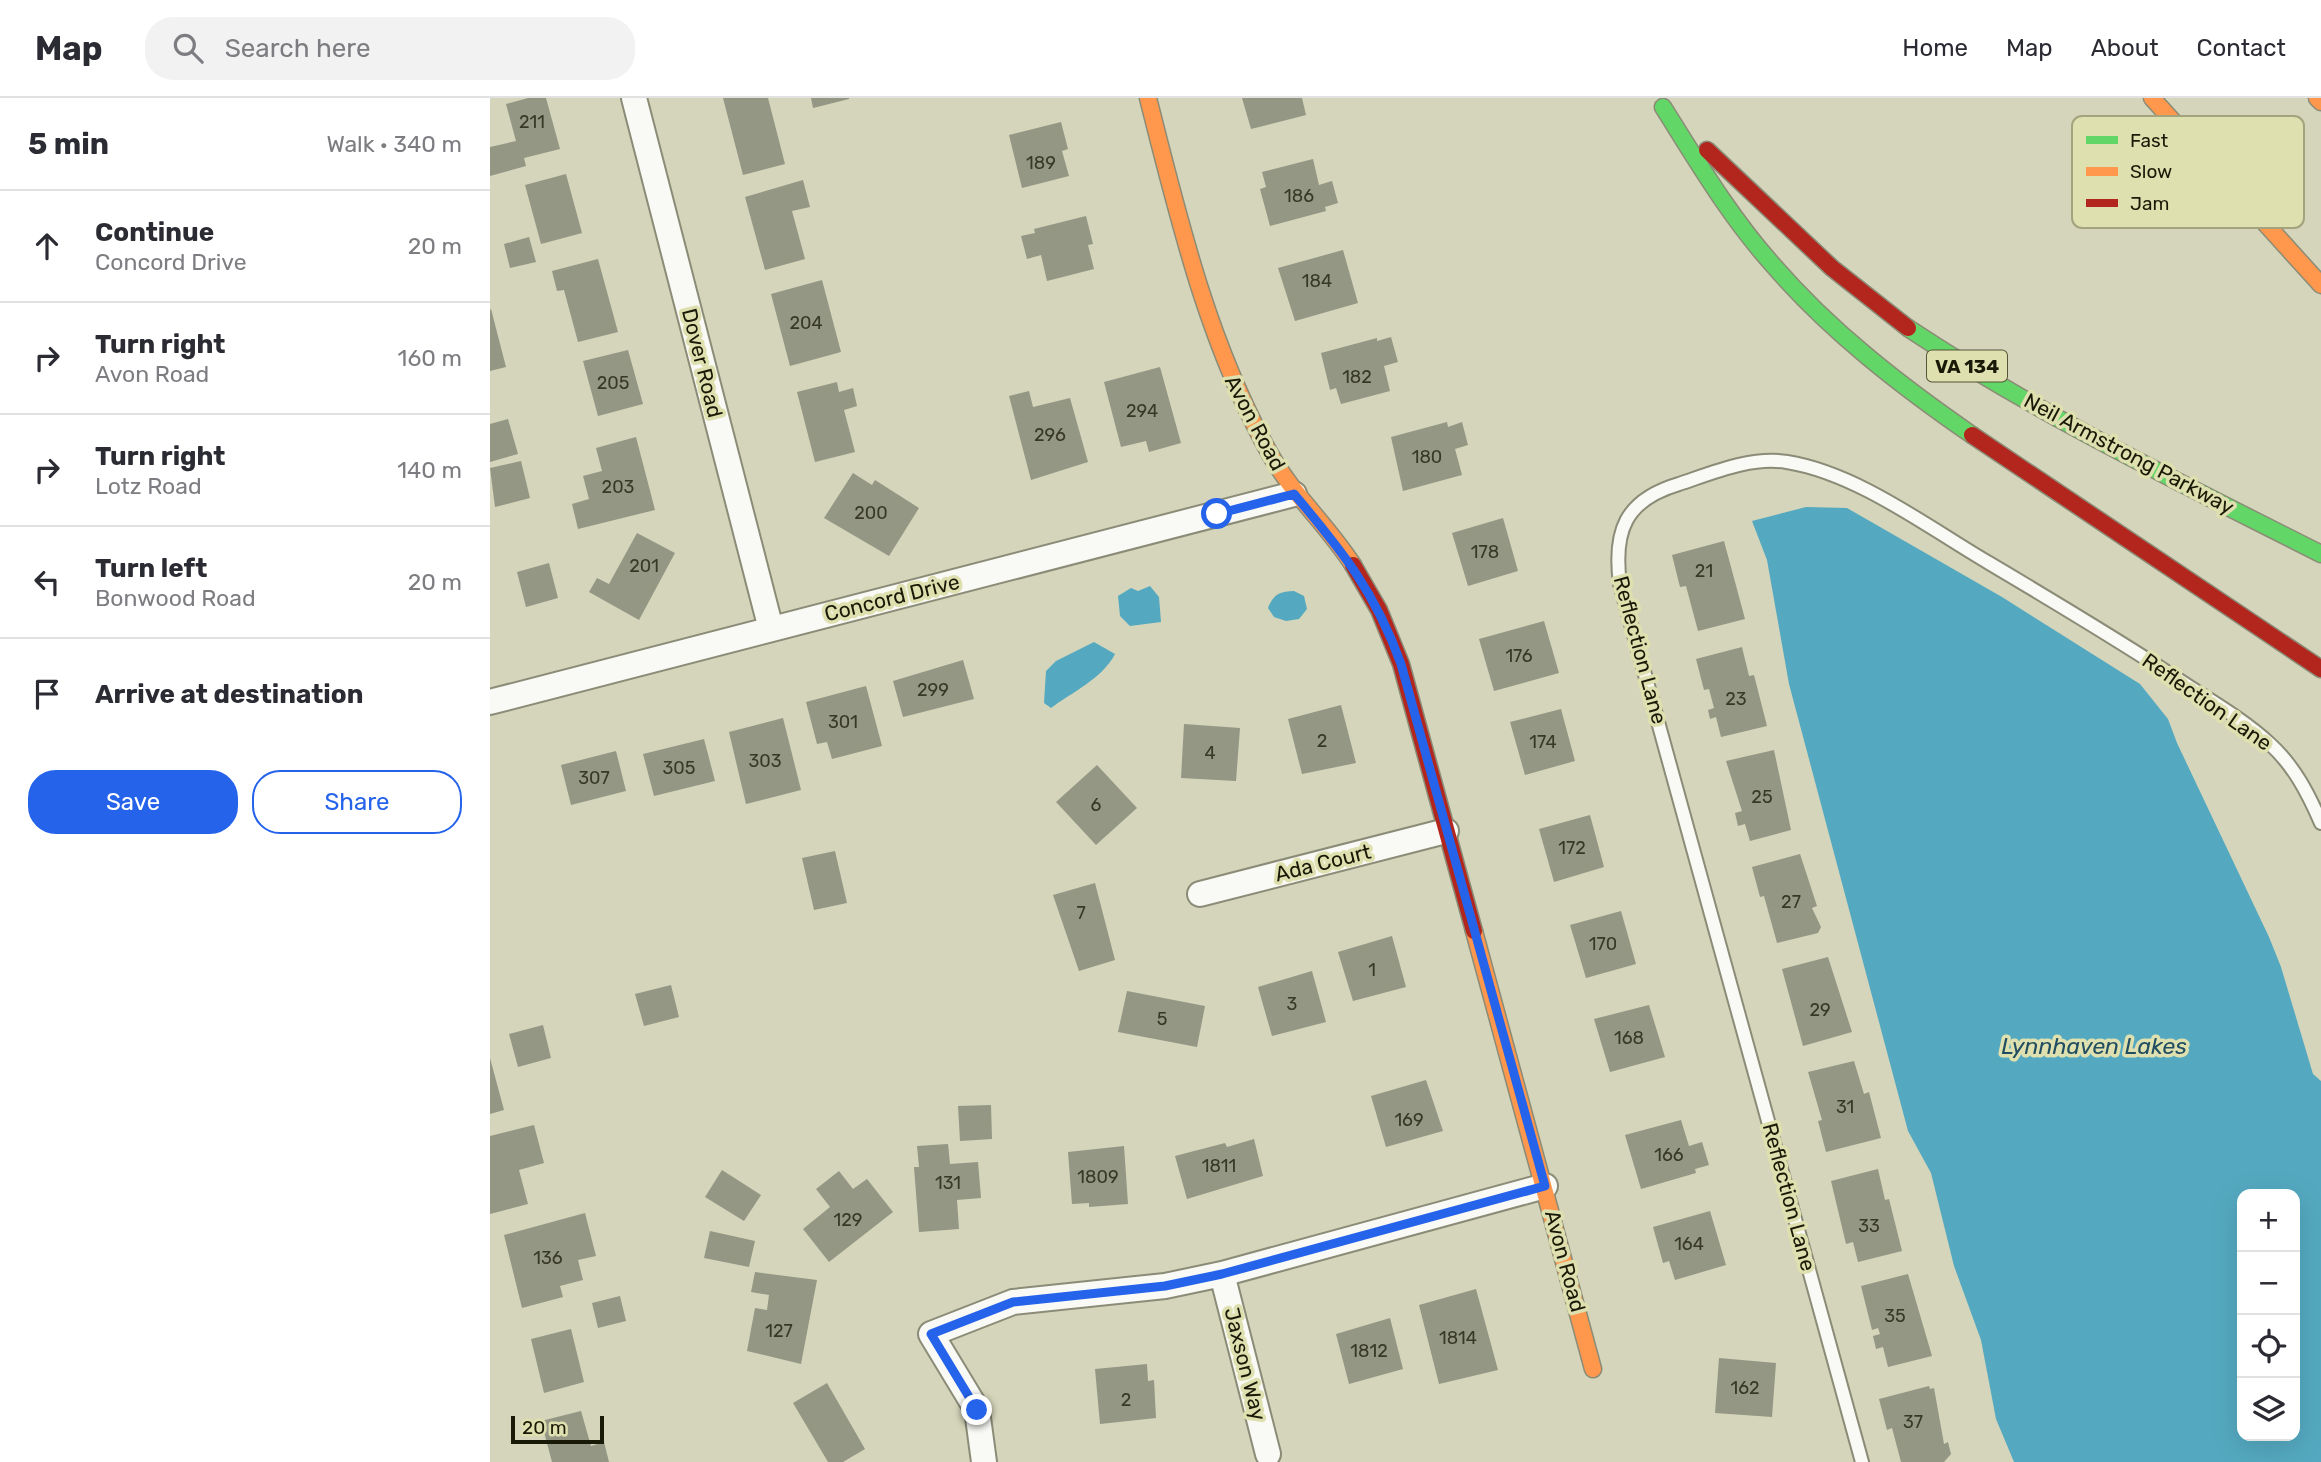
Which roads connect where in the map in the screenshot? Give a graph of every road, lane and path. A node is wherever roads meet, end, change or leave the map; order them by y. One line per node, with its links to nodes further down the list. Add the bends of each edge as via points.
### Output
1 (634, 98): 12 (street, Dover Road)
2 (1148, 98): 10 (main road, Avon Road, via 1208,318 1250,417)
3 (2152, 98): 7 (main road)
4 (2317, 98): 6 (main road)
5 (1660, 103): 11 (main road, Neil Armstrong Parkway / VA 134, via 1832,268 1896,320 1967,367 2100,441); 13 (main road, via 1731,216 1770,263 1814,309 1892,377)
6 (2321, 103)
7 (2168, 116)
8 (2269, 228): 9 (main road)
9 (2321, 285)
10 (1294, 494): 12 (street, Concord Drive); 16 (main road, Avon Road, via 1348,558 1389,630)
11 (2321, 554)
12 (771, 629): 14 (street, Concord Drive)
13 (2321, 669)
14 (490, 702)
15 (2321, 823): 23 (lane, Reflection Lane, via 2305,786 2268,742 2245,724 2106,632 1844,480 1788,462 1754,462 1668,487 1642,502 1623,523 1617,543 1620,584)
16 (1446, 831): 17 (street, Ada Court); 18 (main road, Avon Road)
17 (1200, 894)
18 (1545, 1186): 19 (street); 20 (main road, Avon Road)
19 (1222, 1274): 21 (street, Jaxson Way); 22 (street, via 1165,1286 1013,1302 931,1334 977,1410)
20 (1593, 1369)
21 (1268, 1454)
22 (984, 1462)
23 (1862, 1462)

